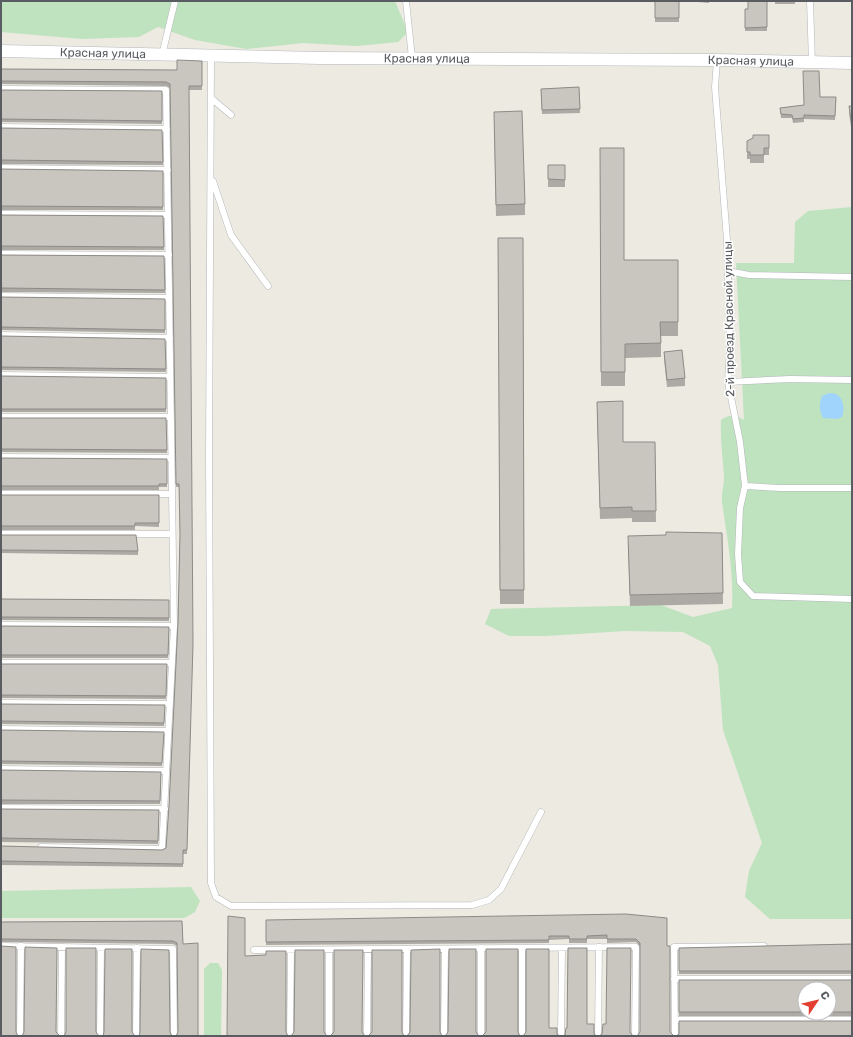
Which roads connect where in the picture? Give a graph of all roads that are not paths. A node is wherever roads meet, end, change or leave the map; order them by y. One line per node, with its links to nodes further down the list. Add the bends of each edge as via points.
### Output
1 (175, 1): 5 (lane)
2 (406, 1): 7 (lane)
3 (810, 1): 9 (lane)
4 (1, 51): 5 (street, Красная улица)
5 (162, 55): 6 (street, Красная улица)
6 (211, 57): 7 (street, Красная улица); 12 (lane)
7 (412, 58): 8 (street, Красная улица)
8 (717, 60): 9 (street, Красная улица); 23 (lane, 2-й проезд Красной улицы, via 715,94)
9 (812, 63): 10 (street, Красная улица)
10 (852, 63)
11 (1, 89): 15 (lane, via 166,90)
12 (211, 98): 13 (lane); 18 (lane)
13 (231, 115)
14 (1, 127): 15 (lane)
15 (167, 129): 17 (lane)
16 (1, 168): 17 (lane)
17 (168, 170): 20 (lane)
18 (211, 175): 25 (lane, via 231,235); 57 (lane, via 211,883 216,897 231,906 472,905 489,900 501,889)
19 (1, 214): 20 (lane)
20 (168, 215): 22 (lane)
21 (1, 254): 22 (lane)
22 (169, 255): 27 (lane)
23 (728, 271): 24 (lane); 33 (lane, 2-й проезд Красной улицы)
24 (852, 277)
25 (268, 286)
26 (1, 296): 27 (lane)
27 (169, 298): 29 (lane)
28 (1, 335): 29 (lane)
29 (170, 338): 31 (lane)
30 (1, 376): 31 (lane)
31 (170, 378): 35 (lane)
32 (852, 380): 33 (lane)
33 (728, 382): 38 (lane, 2-й проезд Красной улицы, via 740,442)
34 (1, 417): 35 (lane)
35 (171, 417): 37 (lane)
36 (1, 457): 37 (lane)
37 (171, 458): 41 (lane)
38 (745, 486): 39 (lane); 44 (lane, 2-й проезд Красной улицы, via 740,508 740,582 753,596)
39 (852, 488)
40 (1, 494): 41 (lane)
41 (172, 494): 43 (lane)
42 (1, 534): 43 (lane)
43 (172, 534): 46 (lane)
44 (852, 599)
45 (1, 625): 46 (lane)
46 (174, 626): 48 (lane)
47 (1, 663): 48 (lane)
48 (172, 663): 50 (lane)
49 (1, 703): 50 (lane)
50 (170, 704): 52 (lane)
51 (1, 729): 52 (lane)
52 (168, 731): 54 (lane)
53 (1, 769): 54 (lane)
54 (166, 771): 56 (lane)
55 (1, 808): 56 (lane)
56 (165, 809): 58 (lane, via 162,849)
57 (541, 812)
58 (32, 847)
59 (1, 946): 60 (lane)
60 (21, 946): 62 (lane); 79 (lane)
61 (775, 946): 75 (lane, via 674,947)
62 (62, 947): 64 (lane); 80 (lane)
63 (599, 947): 68 (lane); 92 (lane); 93 (lane, via 636,947)
64 (101, 948): 65 (lane); 81 (lane)
65 (137, 948): 82 (lane); 83 (lane, via 173,949)
66 (481, 948): 67 (lane); 71 (lane); 89 (lane)
67 (522, 948): 68 (lane); 90 (lane)
68 (562, 948): 91 (lane)
69 (368, 949): 70 (lane); 74 (lane); 86 (lane)
70 (407, 949): 71 (lane); 87 (lane)
71 (445, 949): 88 (lane)
72 (254, 950): 73 (lane)
73 (291, 950): 74 (lane); 84 (lane)
74 (329, 950): 85 (lane)
75 (674, 979): 76 (lane); 77 (lane)
76 (852, 979)
77 (675, 1020): 78 (lane); 94 (lane)
78 (852, 1020)
79 (20, 1036)
80 (61, 1036)
81 (100, 1036)
82 (136, 1036)
83 (174, 1036)
84 (290, 1036)
85 (329, 1036)
86 (367, 1036)
87 (406, 1036)
88 (444, 1036)
89 (481, 1036)
90 (522, 1036)
91 (561, 1036)
92 (598, 1036)
93 (635, 1036)
94 (675, 1036)

